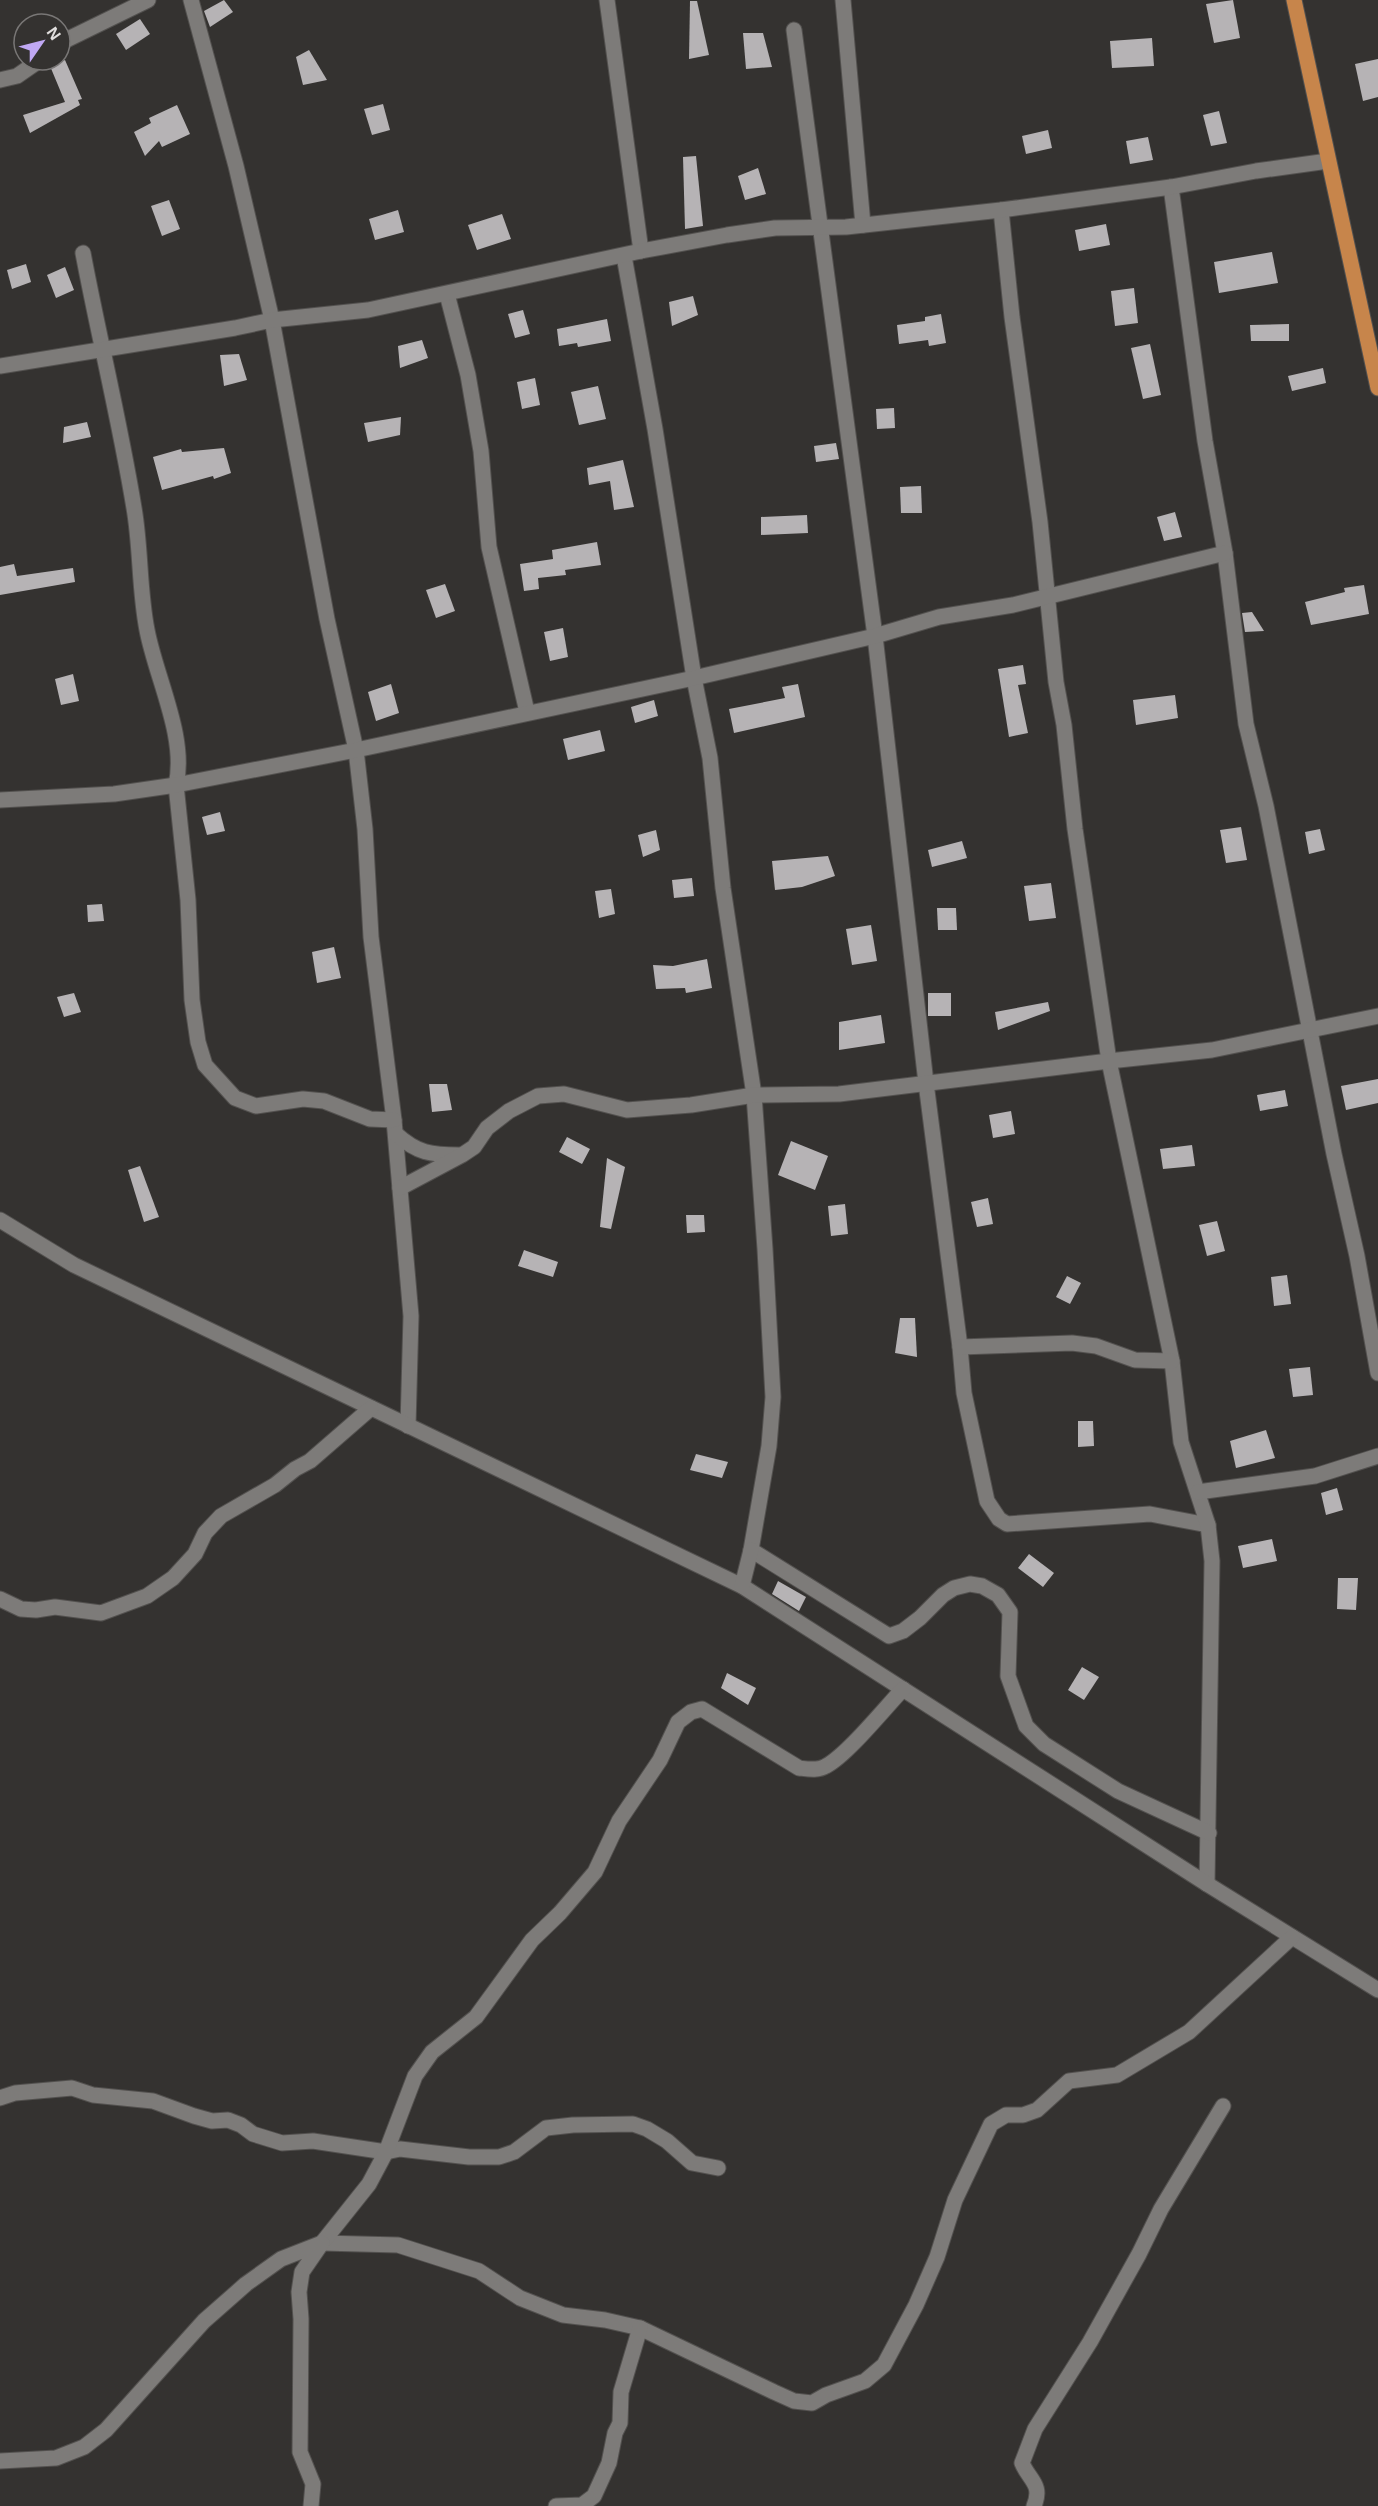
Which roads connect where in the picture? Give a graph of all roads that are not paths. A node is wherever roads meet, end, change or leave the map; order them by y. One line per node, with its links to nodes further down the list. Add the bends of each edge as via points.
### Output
1 (148, 0): 7 (street)
2 (191, 0): 19 (street)
3 (607, 0): 15 (street)
4 (843, 0): 13 (street)
5 (1294, 0): 10 (main road)
6 (794, 30): 14 (street)
7 (72, 37)
8 (23, 72): 9 (street)
9 (0, 80)
10 (1328, 161): 11 (street); 21 (main road)
11 (1171, 187): 12 (street); 24 (street, via 1205,441)
12 (1001, 210): 13 (street); 25 (street)
13 (863, 225): 14 (street)
14 (822, 228): 15 (street, via 775,228); 26 (street)
15 (642, 251): 17 (street)
16 (83, 253): 20 (street)
17 (624, 255): 18 (street); 27 (street)
18 (447, 294): 19 (street, via 368,310); 28 (street, via 468,375 481,451 489,548)
19 (272, 320): 20 (street); 29 (street, via 327,619)
20 (101, 349): 22 (street); 30 (street, via 135,509 147,630 176,738)
21 (1376, 359): 23 (main road)
22 (0, 366)
23 (1378, 388)
24 (1225, 552): 25 (street); 33 (street, via 1246,724)
25 (1047, 597): 26 (street, via 939,617); 34 (street)
26 (875, 636): 27 (street); 35 (street)
27 (694, 678): 28 (street); 36 (street, via 710,758 723,888)
28 (527, 712): 29 (street)
29 (356, 750): 30 (street); 37 (street, via 371,936)
30 (176, 785): 31 (street, via 114,794); 37 (street, via 188,900 192,1000 205,1065 235,1098 256,1106 303,1099 324,1101)
31 (0, 800)
32 (1378, 1016): 33 (street)
33 (1310, 1031): 34 (street, via 1212,1050); 43 (street)
34 (1109, 1061): 35 (street); 42 (street)
35 (926, 1083): 36 (street, via 838,1095); 41 (street)
36 (754, 1095): 38 (street, via 627,1110 564,1095 538,1096 487,1128 474,1147); 49 (street, via 773,1397 770,1446)
37 (395, 1127): 38 (street, via 412,1149 436,1155); 39 (street)
38 (462, 1155): 39 (street)
39 (400, 1188): 45 (street, via 411,1316)
40 (0, 1220): 44 (street, via 74,1265)
41 (960, 1347): 42 (street, via 1072,1343 1096,1346 1135,1360); 48 (street, via 964,1394 987,1501 999,1519 1007,1524 1150,1514)
42 (1172, 1361): 47 (street, via 1181,1442)
43 (1378, 1373)
44 (371, 1408): 45 (street); 51 (street, via 310,1461 221,1516 173,1578 147,1596 101,1613 55,1607 21,1609)
45 (408, 1426): 50 (street)
46 (1378, 1456): 47 (street, via 1315,1476)
47 (1198, 1492): 48 (street)
48 (1208, 1525): 53 (street, via 1212,1561)
49 (751, 1550): 50 (street); 53 (street, via 889,1636 912,1625 954,1588 970,1584 998,1595 1010,1612 1008,1676 1026,1726 1044,1744 1118,1791)
50 (742, 1586): 52 (street)
51 (0, 1599)
52 (903, 1689): 54 (street); 59 (street, via 849,1746 826,1766 812,1770 799,1768 702,1709 678,1722 660,1760 619,1821 595,1872 532,1940 476,2017 432,2052 415,2076)
53 (1209, 1833): 54 (street)
54 (1207, 1884): 55 (street)
55 (1292, 1937): 56 (street); 62 (street, via 1189,2032 1117,2075 1069,2081 1037,2110 1006,2115 991,2124 956,2200 916,2304 884,2365 865,2381 812,2403 794,2401)
56 (1378, 1990)
57 (0, 2097): 59 (street, via 72,2088 153,2101 212,2121 228,2120 282,2144 320,2142)
58 (1223, 2106): 66 (street, via 1161,2209 1090,2342 1035,2429 1022,2463 1038,2492)
59 (386, 2152): 60 (street, via 400,2149 499,2157 514,2152 546,2128 633,2124 667,2141 692,2163); 61 (street, via 369,2184)
60 (718, 2168)
61 (322, 2243): 62 (street, via 398,2246 478,2271 520,2298 563,2315); 63 (street, via 281,2259 246,2284 204,2321 106,2430 84,2447 56,2458); 64 (street, via 302,2272 299,2292 300,2452 313,2484)
62 (640, 2328): 65 (street, via 621,2392 621,2416 609,2463 594,2496 582,2505)
63 (0, 2461)
64 (311, 2506)
65 (556, 2506)
66 (1034, 2506)

